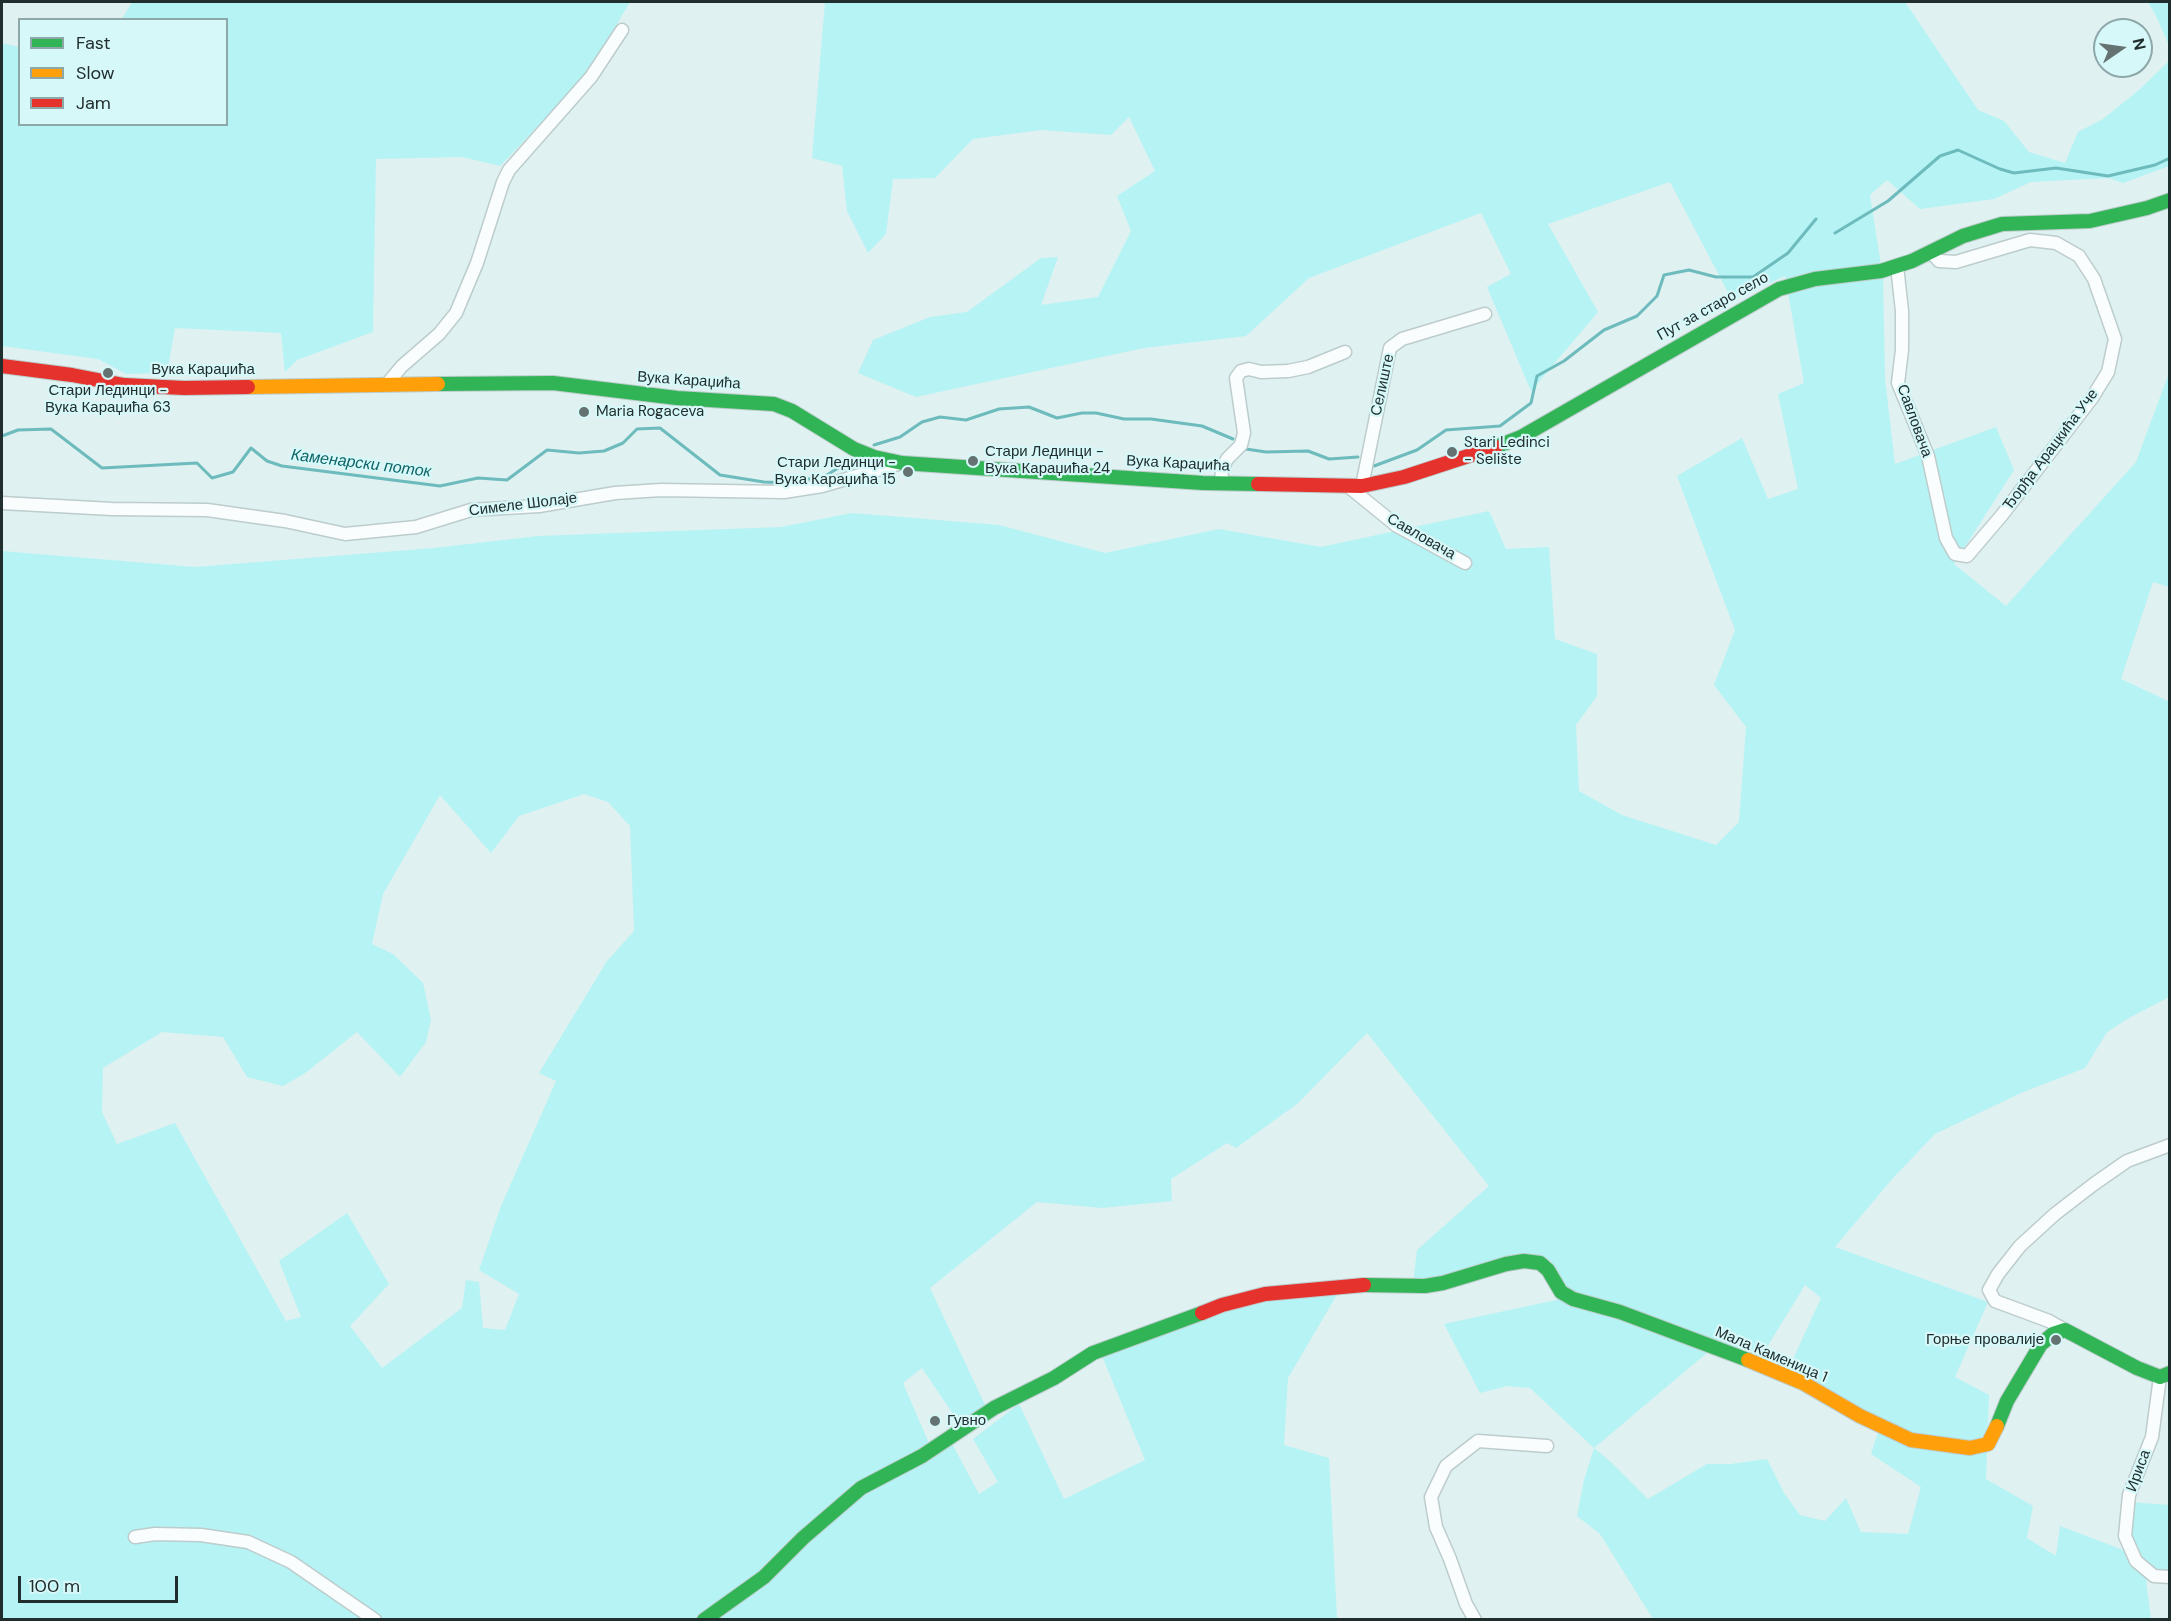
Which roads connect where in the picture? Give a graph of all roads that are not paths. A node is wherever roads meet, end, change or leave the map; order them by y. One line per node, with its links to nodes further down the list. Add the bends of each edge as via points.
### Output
1 (622, 30): 8 (street, via 591,77 509,170 456,313)
2 (2169, 200): 3 (street, Пут за старо село, via 2090,221 2002,224)
3 (1930, 252): 4 (street, Пут за старо село); 13 (street, Ђорђа Арацкића Уче, via 1939,261 1956,262 2030,240 2056,243 2079,256 2094,279 2115,339 2108,372 2092,398)
4 (1897, 266): 11 (street, Пут за старо село, via 1779,289 1521,437 1404,477); 13 (street, Савловача, via 1902,311 1898,383 1928,456 1946,538 1955,554 1967,556)
5 (1485, 314): 11 (street, Селиште, via 1402,339 1389,348)
6 (1345, 352): 10 (street, via 1288,371 1241,371 1236,378 1244,433 1241,444 1227,459)
7 (2, 366): 8 (street, Вука Караџића, via 124,385 184,388)
8 (387, 384): 9 (street, Вука Караџића, via 553,383 677,398 774,404 854,449)
9 (902, 463): 10 (street, Вука Караџића); 12 (street, Симеле Шолаје, via 822,486 784,492 615,493 539,506 471,510 416,527 345,534 207,510)
10 (1221, 483): 11 (street, Вука Караџића)
11 (1355, 487): 14 (street, Савловача, via 1397,526)
12 (2, 503)
13 (1972, 552)
14 (1465, 563)
15 (2169, 1145): 16 (street, via 2127,1161 2094,1184 2020,1246 1998,1274 1989,1290 1995,1301 2049,1320)
16 (2064, 1330): 17 (street, via 2137,1368); 22 (street, Мала Каменица 1, via 2041,1344 2007,1401 1988,1444 1970,1448 1911,1440 1803,1383 1746,1359 1620,1312 1573,1299 1561,1292 1540,1263 1506,1264 1425,1286 1364,1285 1265,1294 1222,1305 1093,1353 994,1408 922,1456 861,1488 764,1577)
17 (2165, 1375): 20 (street, Ириса, via 2152,1437 2129,1495 2125,1536 2136,1560 2154,1576)
18 (1547, 1446): 23 (street, via 1478,1441 1446,1466 1431,1497 1436,1527)
19 (135, 1537): 21 (street, via 201,1535 248,1542 291,1562)
20 (2169, 1577)
21 (375, 1620)
22 (704, 1620)
23 (1475, 1620)

